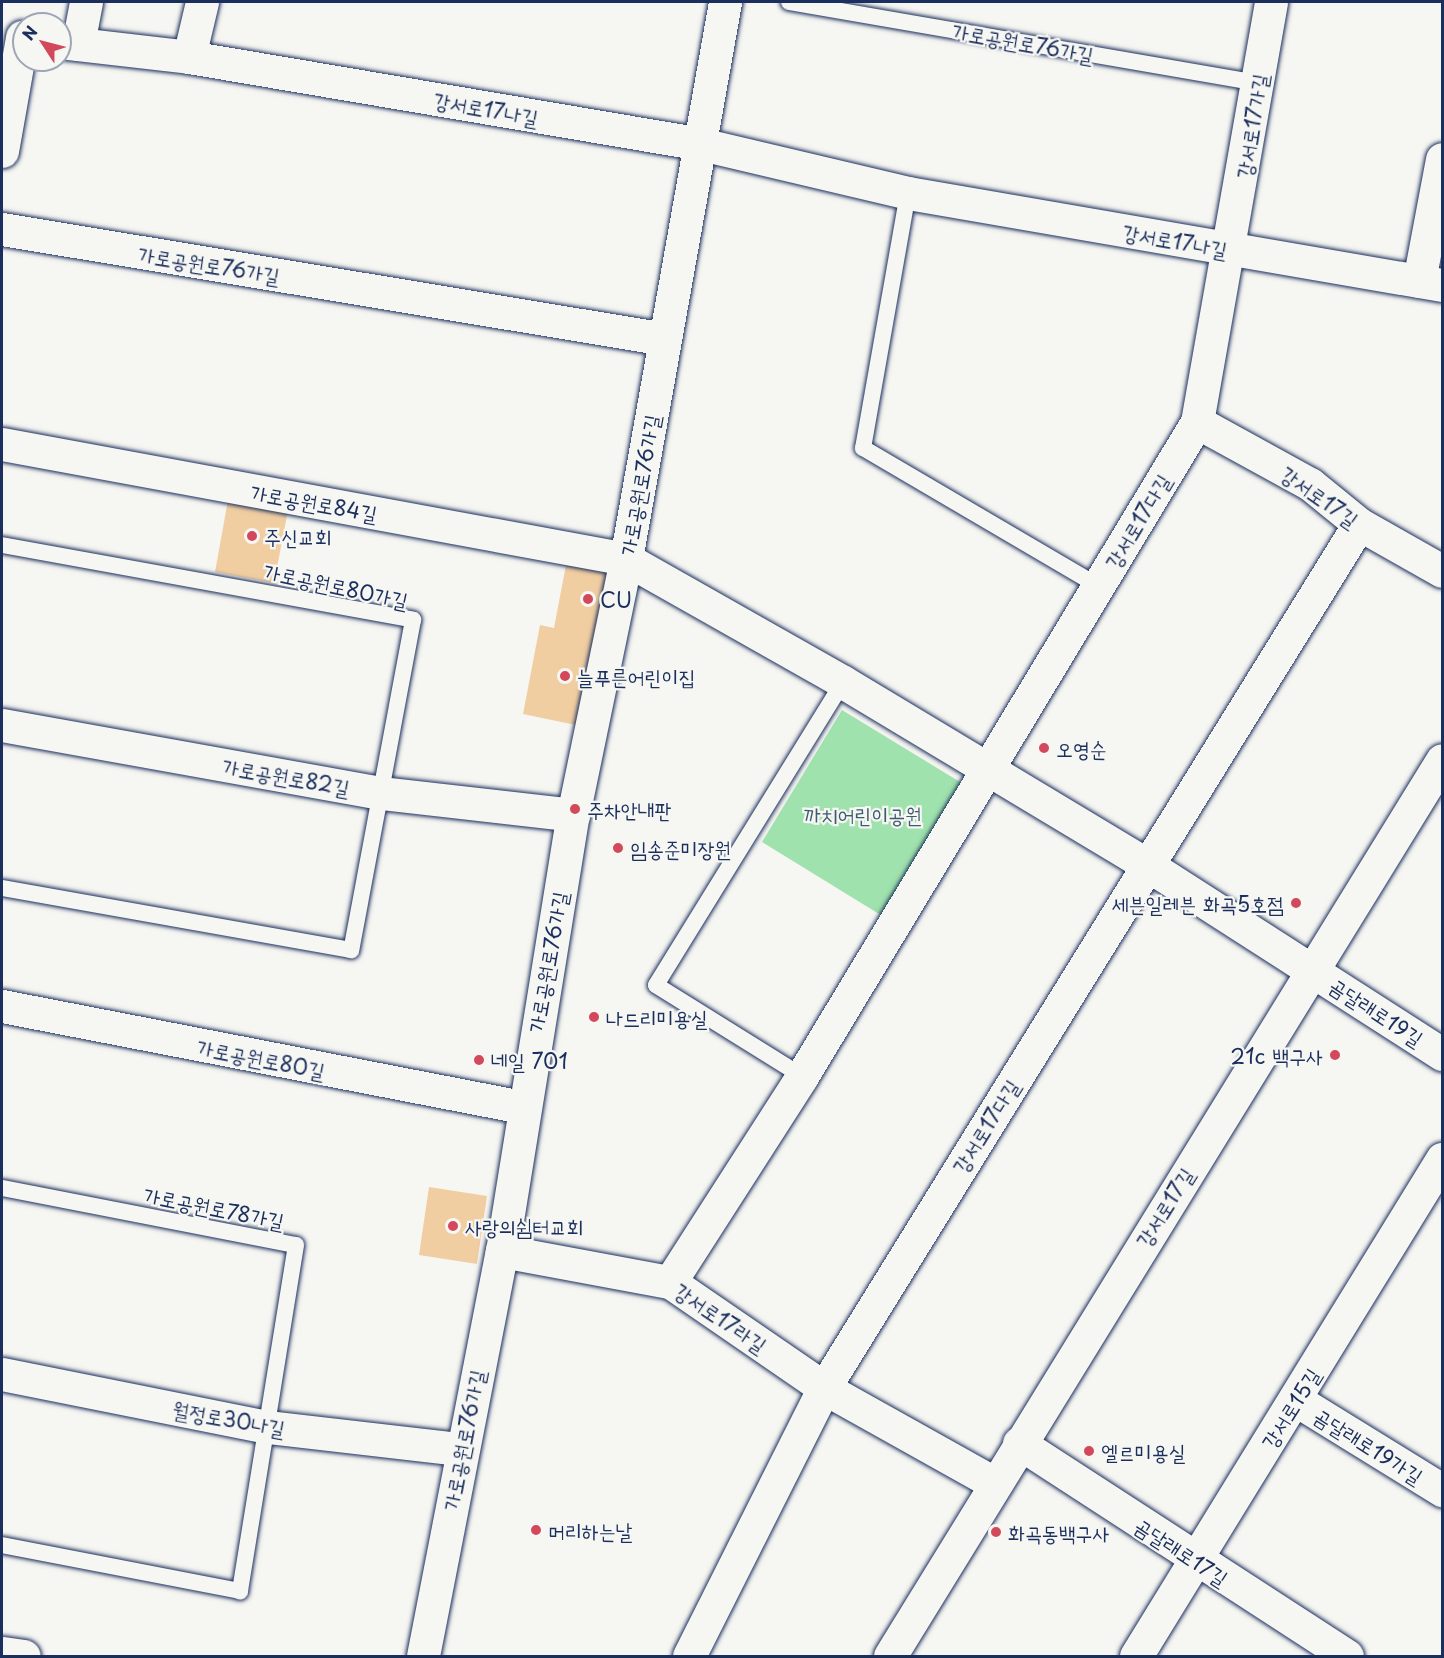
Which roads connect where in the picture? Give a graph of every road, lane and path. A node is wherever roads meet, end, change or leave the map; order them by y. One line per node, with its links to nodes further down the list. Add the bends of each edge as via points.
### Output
1 (86, 2): 6 (street)
2 (201, 2): 8 (street)
3 (725, 2): 11 (street, 가로공원로76가길)
4 (789, 2): 10 (lane, 가로공원로76가길)
5 (1271, 2): 10 (street, 강서로17가길)
6 (72, 36)
7 (72, 43): 8 (street, 강서로17나길)
8 (189, 57): 11 (street, 강서로17나길)
9 (12, 69): 12 (street)
10 (1258, 83): 16 (street, 강서로17가길)
11 (701, 144): 14 (street, 강서로17나길); 18 (street, 가로공원로76가길)
12 (2, 152)
13 (1443, 159): 17 (street)
14 (908, 193): 16 (street, 강서로17나길); 25 (lane, via 862,448)
15 (2, 229): 18 (street, 가로공원로76가길)
16 (1231, 249): 17 (street, 강서로17나길); 19 (street, 강서로17다길)
17 (1431, 283)
18 (665, 339): 23 (street, 가로공원로76가길)
19 (1197, 422): 21 (street, 강서로17길, via 1310,484); 25 (street, 강서로17다길)
20 (2, 444): 23 (street, 가로공원로84길)
21 (1359, 524): 24 (street, 강서로17길); 32 (street, 강서로17다길)
22 (2, 545): 30 (lane, 가로공원로80가길, via 413,620)
23 (626, 559): 26 (street); 31 (street, 가로공원로76가길)
24 (1443, 572)
25 (1098, 586): 29 (street, 강서로17다길)
26 (843, 682): 29 (street); 37 (lane, via 656,985)
27 (2, 725): 30 (street, 가로공원로82길)
28 (1443, 760): 34 (street, 강서로17길)
29 (987, 772): 32 (street); 37 (street, 강서로17다길)
30 (381, 793): 31 (street, 가로공원로82길); 33 (lane, 가로공원로80가길, via 351,950)
31 (573, 815): 38 (street, 가로공원로76가길)
32 (1146, 864): 34 (street); 44 (street, 강서로17다길)
33 (2, 888)
34 (1312, 969): 36 (street, 곰달래로19길); 47 (street, 강서로17길)
35 (2, 1006): 38 (street, 가로공원로80길)
36 (1443, 1053)
37 (802, 1076): 42 (street, 강서로17다길)
38 (522, 1107): 41 (street, 가로공원로76가길)
39 (1443, 1159): 45 (street, 강서로15길)
40 (2, 1188): 46 (lane, 가로공원로78가길, via 296,1245)
41 (502, 1251): 42 (street, 강서로17라길); 48 (street, 가로공원로76가길)
42 (670, 1282): 44 (street, 강서로17라길)
43 (2, 1374): 46 (street, 월정로30나길)
44 (824, 1388): 49 (street, 강서로17라길); 56 (street)
45 (1296, 1400): 50 (street, 곰달래로19가길); 52 (street, 강서로15길)
46 (268, 1427): 48 (street, 월정로30나길); 51 (lane, 가로공원로78가길, via 240,1591)
47 (1019, 1443): 49 (street, 강서로17길); 52 (street, 곰달래로17길)
48 (459, 1449): 55 (street, 가로공원로76가길)
49 (994, 1483): 57 (street, 강서로17길)
50 (1443, 1490)
51 (2, 1545)
52 (1195, 1560): 58 (street, 강서로15길); 59 (street, 곰달래로17길)
53 (2, 1653): 54 (street)
54 (24, 1656)
55 (423, 1656)
56 (689, 1656)
57 (890, 1656)
58 (1136, 1656)
59 (1347, 1656)

